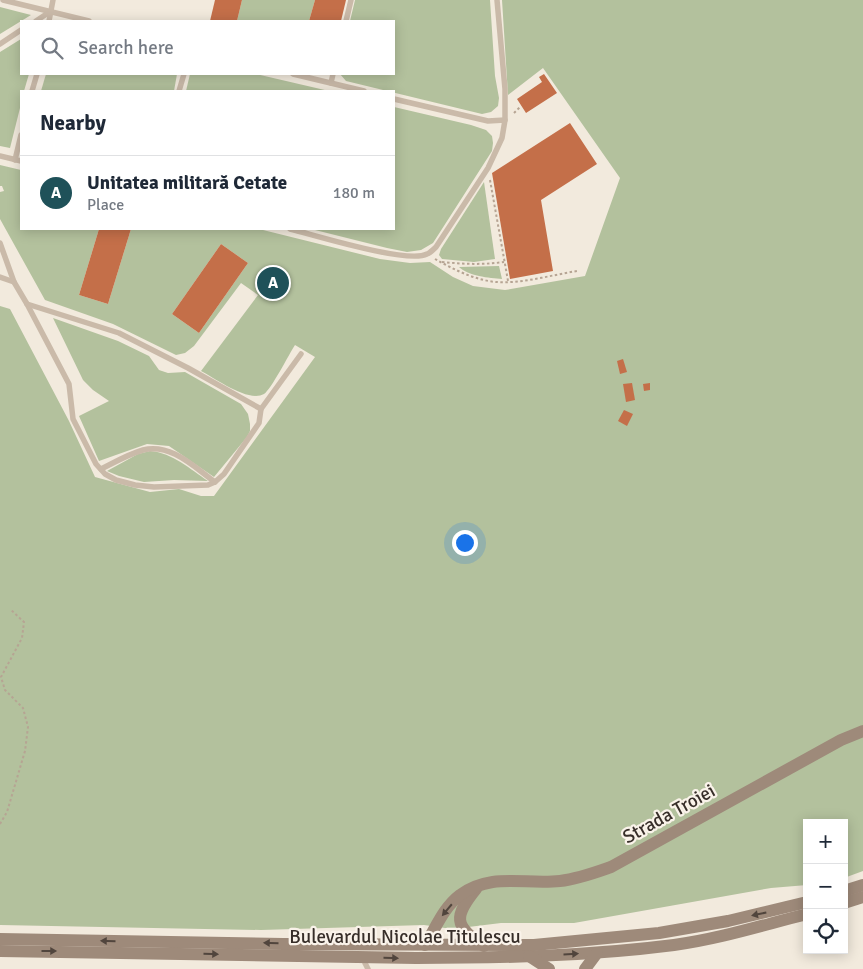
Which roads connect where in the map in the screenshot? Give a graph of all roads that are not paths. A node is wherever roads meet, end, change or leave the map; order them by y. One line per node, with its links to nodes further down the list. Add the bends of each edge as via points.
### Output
1 (3, 0): 5 (lane)
2 (53, 0): 5 (lane)
3 (351, 0): 9 (lane)
4 (497, 0): 21 (lane)
5 (50, 11): 6 (lane); 7 (lane); 8 (lane)
6 (37, 20)
7 (49, 20)
8 (85, 20)
9 (346, 20)
10 (20, 31): 11 (lane)
11 (0, 44)
12 (37, 75): 17 (lane)
13 (184, 75): 18 (lane)
14 (297, 75): 16 (lane)
15 (333, 75): 16 (lane)
16 (331, 83): 19 (lane)
17 (32, 90)
18 (180, 90)
19 (360, 90)
20 (395, 98): 21 (lane, via 488,121)
21 (504, 120): 25 (lane, via 502,138 488,168 436,247 427,254 394,255)
22 (20, 143): 24 (lane)
23 (0, 156): 24 (lane)
24 (18, 160)
25 (294, 230)
26 (0, 243): 28 (lane)
27 (0, 277): 28 (lane)
28 (14, 282): 29 (lane)
29 (27, 304): 31 (lane, via 119,333); 32 (lane, via 69,384 73,419)
30 (301, 354): 31 (lane)
31 (261, 409): 33 (lane, via 259,423)
32 (101, 469): 33 (lane, via 116,480 154,487); 33 (lane, via 134,453 156,448 168,450)
33 (215, 482)
34 (863, 731): 35 (main road, Strada Troiei, via 611,866 560,881 506,880)
35 (480, 885): 43 (main road, Strada Troiei, one-way to 43, via 459,896 447,909); 44 (main road, via 462,908 459,918 465,932)
36 (863, 885): 37 (main road)
37 (848, 890)
38 (863, 898): 40 (main road)
39 (803, 903): 44 (main road, Bulevardul Nicolae Titulescu, one-way to 44, via 660,934)
40 (848, 903)
41 (803, 915): 46 (main road, Bulevardul Nicolae Titulescu, via 676,944)
42 (0, 939): 43 (main road, Bulevardul Nicolae Titulescu, one-way to 42)
43 (425, 945): 44 (main road, Bulevardul Nicolae Titulescu)
44 (484, 946)
45 (0, 951): 47 (main road, Bulevardul Nicolae Titulescu, one-way to 47, via 416,958)
46 (597, 953): 47 (main road, Bulevardul Nicolae Titulescu, one-way to 46); 49 (main road)
47 (529, 956): 48 (main road)
48 (549, 969)
49 (585, 969)

